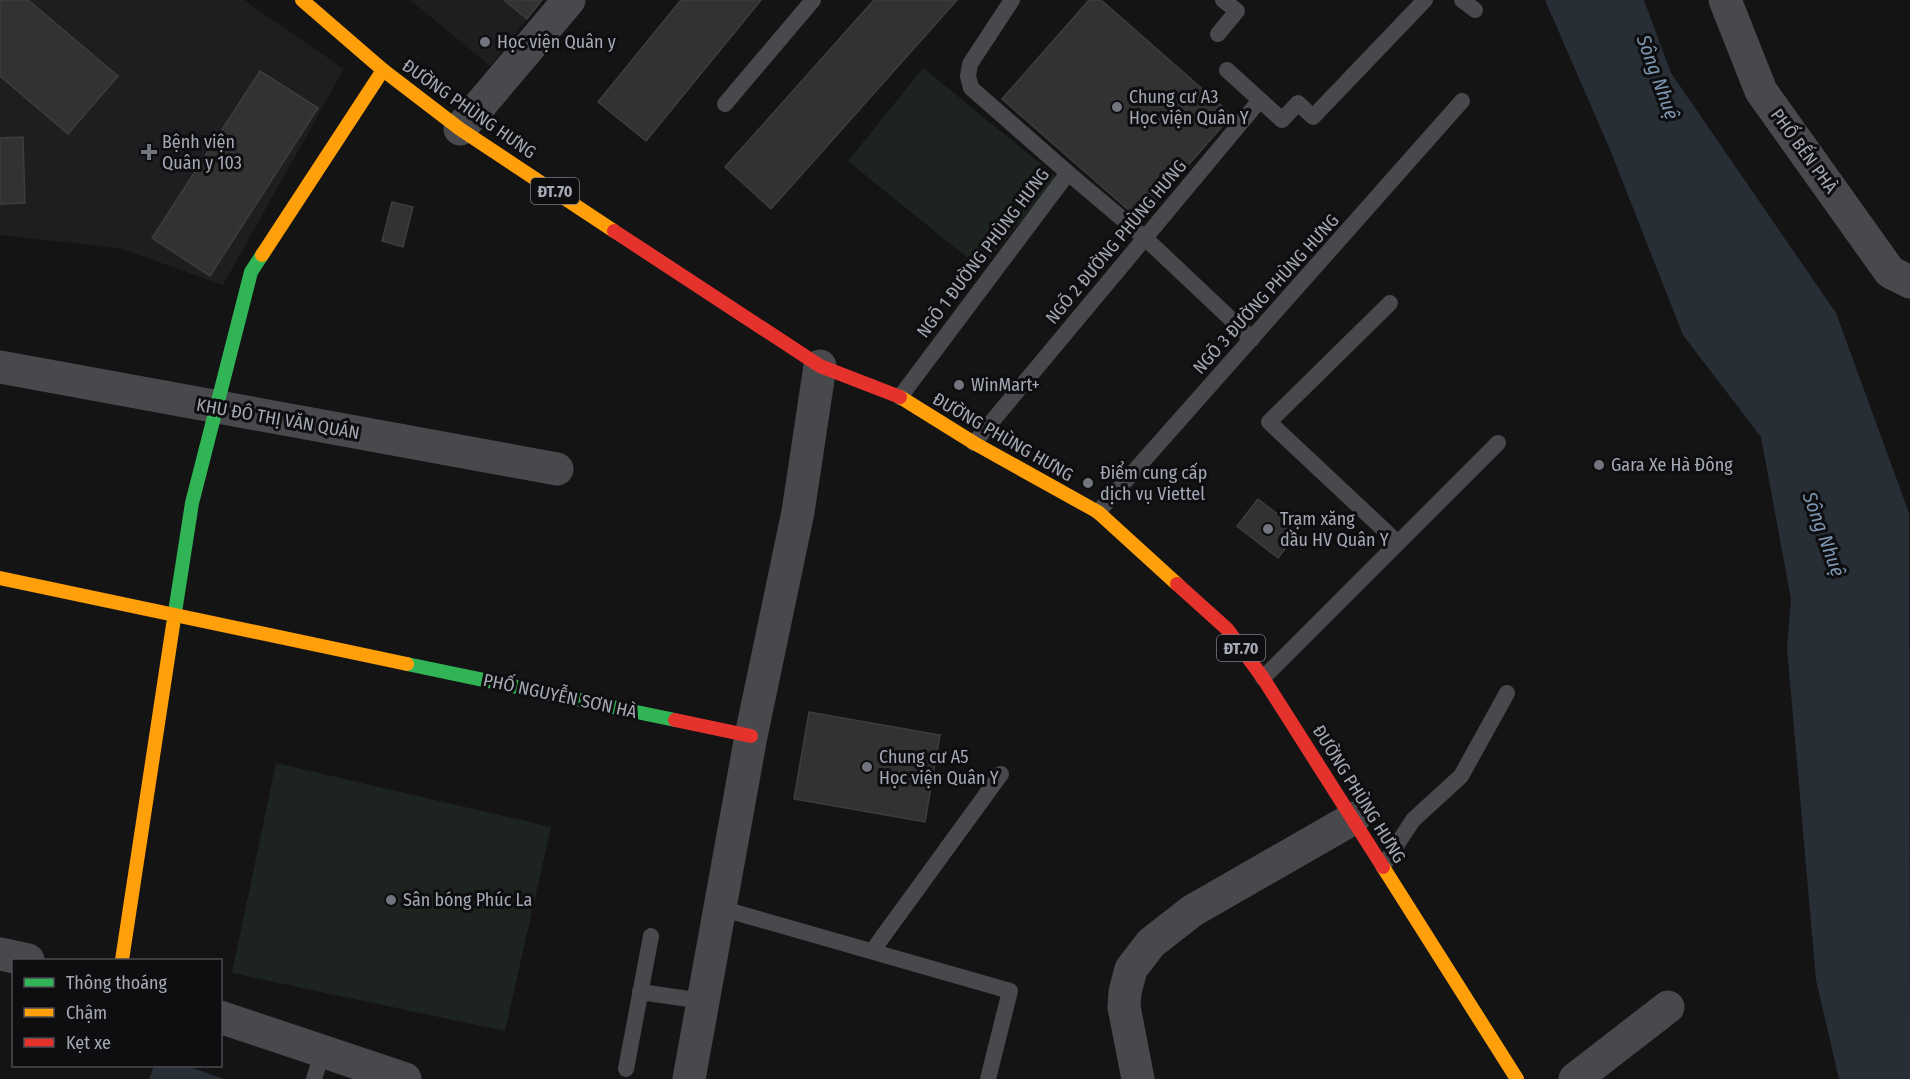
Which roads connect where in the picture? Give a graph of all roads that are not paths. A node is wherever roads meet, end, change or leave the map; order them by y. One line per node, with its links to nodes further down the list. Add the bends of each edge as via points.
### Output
1 (302, 0): 10 (street, ĐƯỜNG PHÙNG HƯNG / ĐT.70)
2 (569, 0): 15 (street)
3 (813, 0): 14 (lane)
4 (1012, 0): 16 (lane, NGÕ 1 ĐƯỜNG PHÙNG HƯNG, via 970,64 971,88)
5 (1223, 0): 8 (lane)
6 (1425, 0): 12 (lane, via 1313,117 1298,103 1282,120)
7 (1725, 0): 18 (street, PHỐ BẾN PHÀ, via 1761,91 1890,272)
8 (1241, 5): 9 (lane)
9 (1218, 34)
10 (383, 70): 15 (street, ĐƯỜNG PHÙNG HƯNG / ĐT.70); 24 (street, via 251,273)
11 (1227, 70): 12 (lane)
12 (1260, 100): 17 (lane, NGÕ 2 ĐƯỜNG PHÙNG HƯNG)
13 (1462, 101): 20 (lane, NGÕ 3 ĐƯỜNG PHÙNG HƯNG)
14 (725, 104)
15 (460, 129): 21 (street, ĐƯỜNG PHÙNG HƯNG / ĐT.70)
16 (1068, 173): 17 (lane); 23 (lane, NGÕ 1 ĐƯỜNG PHÙNG HƯNG)
17 (1145, 238): 20 (lane); 25 (lane, NGÕ 2 ĐƯỜNG PHÙNG HƯNG)
18 (1910, 282)
19 (1390, 303): 29 (lane, via 1269,422)
20 (1252, 339): 28 (lane, NGÕ 3 ĐƯỜNG PHÙNG HƯNG)
21 (820, 366): 23 (street, ĐƯỜNG PHÙNG HƯNG / ĐT.70); 34 (street, via 798,512)
22 (0, 367): 24 (street, KHU ĐÔ THỊ VĂN QUÁN)
23 (900, 397): 25 (street, ĐƯỜNG PHÙNG HƯNG / ĐT.70)
24 (217, 408): 27 (street, KHU ĐÔ THỊ VĂN QUÁN); 31 (street, via 192,503)
25 (974, 443): 28 (street, ĐƯỜNG PHÙNG HƯNG / ĐT.70)
26 (1498, 443): 29 (lane)
27 (557, 469)
28 (1098, 512): 32 (street, ĐƯỜNG PHÙNG HƯNG / ĐT.70, via 1227,629)
29 (1398, 543): 32 (lane)
30 (0, 578): 31 (street, PHỐ NGUYỄN SƠN HÀ)
31 (176, 615): 34 (street, PHỐ NGUYỄN SƠN HÀ); 43 (street)
32 (1263, 678): 36 (street, ĐƯỜNG PHÙNG HƯNG / ĐT.70)
33 (1507, 693): 37 (lane, via 1461,776 1413,820)
34 (751, 736): 38 (street)
35 (1001, 774): 40 (lane)
36 (1354, 818): 37 (street, ĐƯỜNG PHÙNG HƯNG / ĐT.70); 54 (street, via 1192,911 1151,943 1131,969 1125,992 1124,1007)
37 (1383, 866): 50 (street, ĐƯỜNG PHÙNG HƯNG / ĐT.70)
38 (720, 908): 40 (lane); 45 (street)
39 (651, 936): 44 (lane)
40 (873, 950): 53 (lane, via 1010,991)
41 (0, 954): 42 (street)
42 (23, 959)
43 (122, 959)
44 (640, 992): 45 (lane); 49 (lane)
45 (703, 1001): 52 (street)
46 (1668, 1007): 55 (street)
47 (222, 1018): 48 (street)
48 (318, 1066): 51 (street)
49 (626, 1069)
50 (1513, 1077)
51 (405, 1079)
52 (689, 1079)
53 (988, 1079)
54 (1138, 1079)
55 (1575, 1079)

